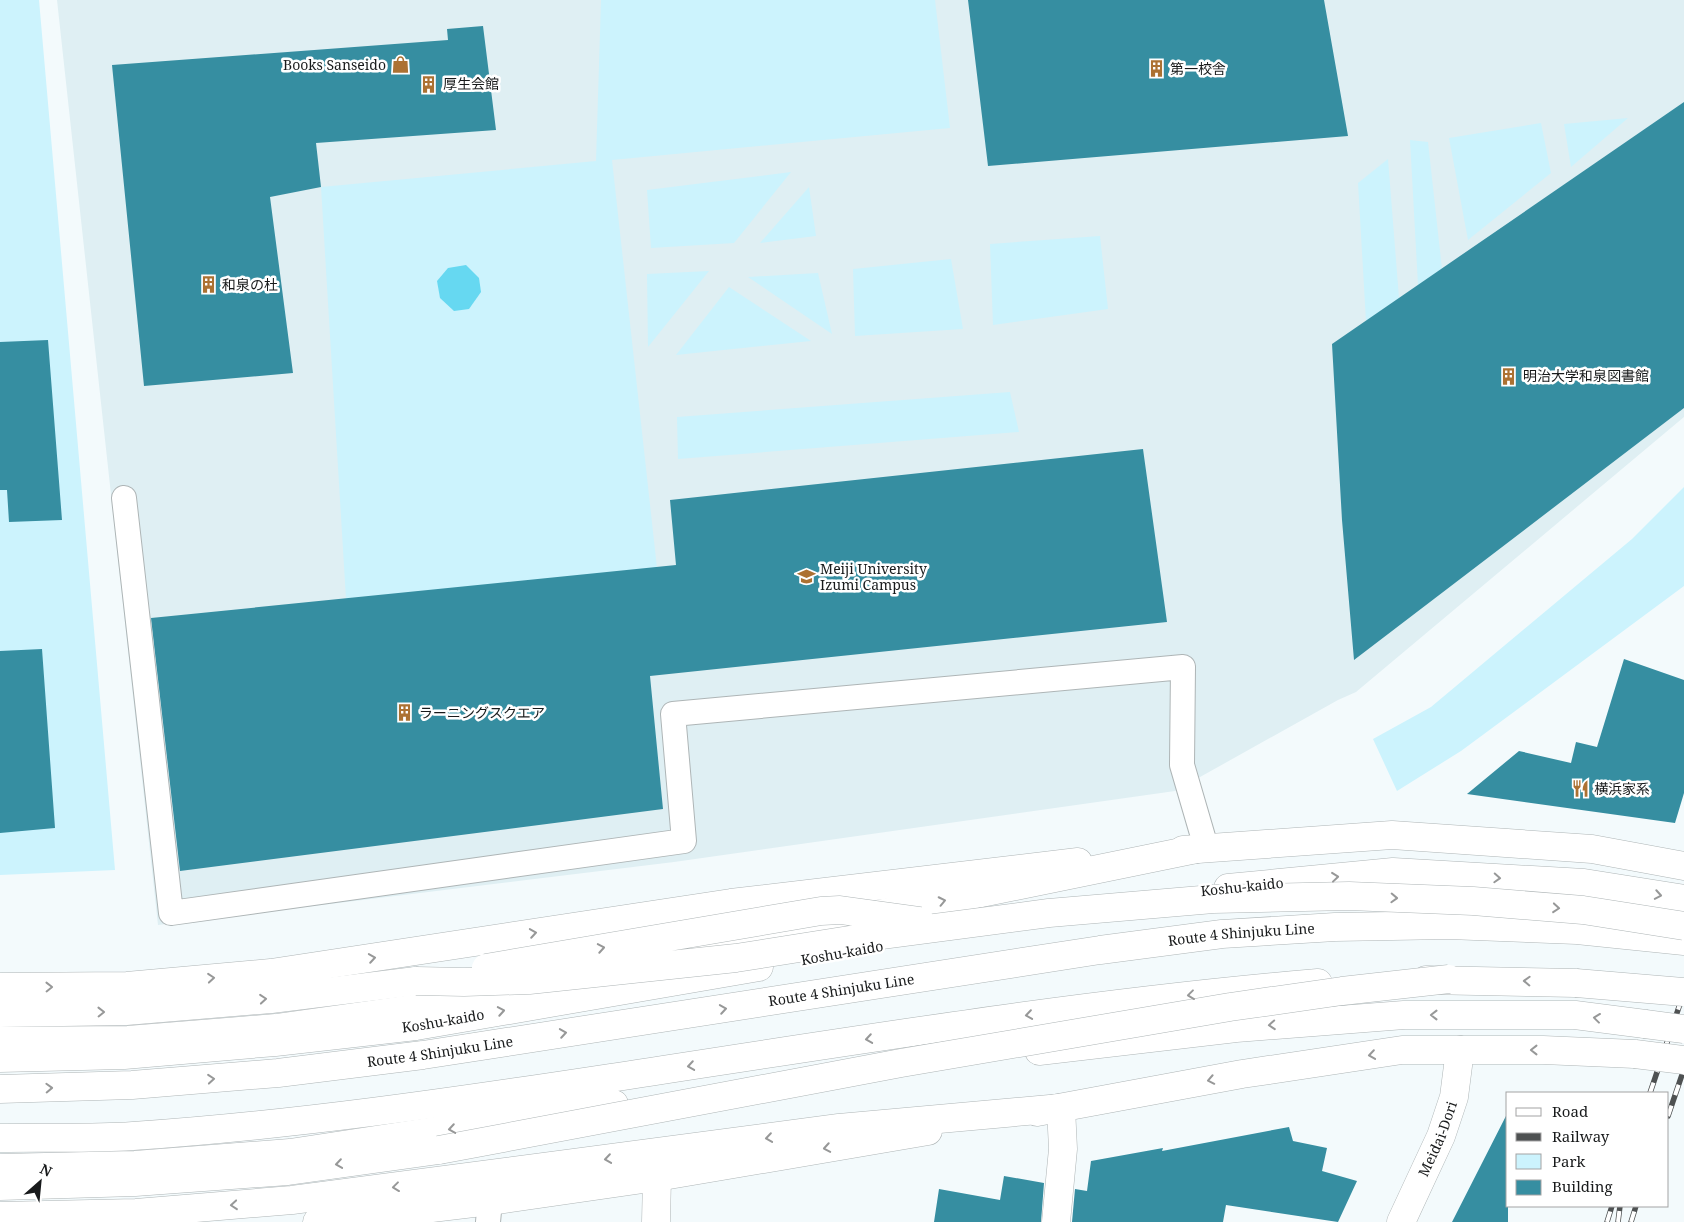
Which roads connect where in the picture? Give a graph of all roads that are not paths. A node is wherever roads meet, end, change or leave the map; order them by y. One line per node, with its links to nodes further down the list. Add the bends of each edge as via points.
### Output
1 (124, 498): 2 (lane, via 171,913 684,840 673,714 1183,667 1182,765)
2 (1206, 847): 3 (main road, via 1392,836 1592,849); 8 (main road, one-way to 2, via 127,986 271,973 732,903); 12 (main road, one-way to 2, via 128,1040 276,1028 419,1008)
3 (1684, 866)
4 (1684, 899): 14 (main road, Koshu-kaido, one-way to 4, via 124,1055 416,1026 1213,889 1393,872 1584,883)
5 (1684, 926): 10 (main road, one-way to 5, bridge, via 126,1011 416,980 464,982 549,978 736,958 1049,913 1213,899 1349,896 1473,901 1583,910)
6 (1684, 941): 16 (main road, Route 4 Shinjuku Line, one-way to 6, via 132,1085 278,1073 423,1055 1222,934 1335,927 1449,926 1577,930)
7 (1449, 979): 9 (main road, one-way to 7, bridge, via 1576,983); 18 (main road, one-way to 18, bridge, via 1333,982 1226,990 964,1024 432,1105 281,1123 130,1136); 21 (main road, one-way to 21, bridge, via 1230,1007 911,1061 439,1150 288,1171 135,1182)
8 (0, 987)
9 (1684, 992)
10 (0, 1013)
11 (1684, 1029): 19 (main road, one-way to 19, bridge, via 1575,1015 1404,1015 1236,1028 677,1094 290,1152 135,1165)
12 (0, 1041)
13 (1460, 1050): 15 (main road, one-way to 13, bridge, via 1635,1054); 17 (main road, one-way to 17, via 1402,1050 1242,1074); 27 (main road, Meidai-Dori, via 1454,1097 1441,1136)
14 (0, 1058)
15 (1684, 1060)
16 (0, 1089)
17 (1062, 1108): 20 (main road, one-way to 20); 23 (main road, one-way to 23, via 839,1128 292,1200 146,1212); 26 (main road, via 1063,1149)
18 (0, 1138)
19 (0, 1168)
20 (656, 1177): 22 (main road); 25 (main road)
21 (0, 1186)
22 (489, 1212): 24 (main road)
23 (0, 1216)
24 (317, 1222)
25 (656, 1222)
26 (1056, 1222)
27 (1401, 1222)

